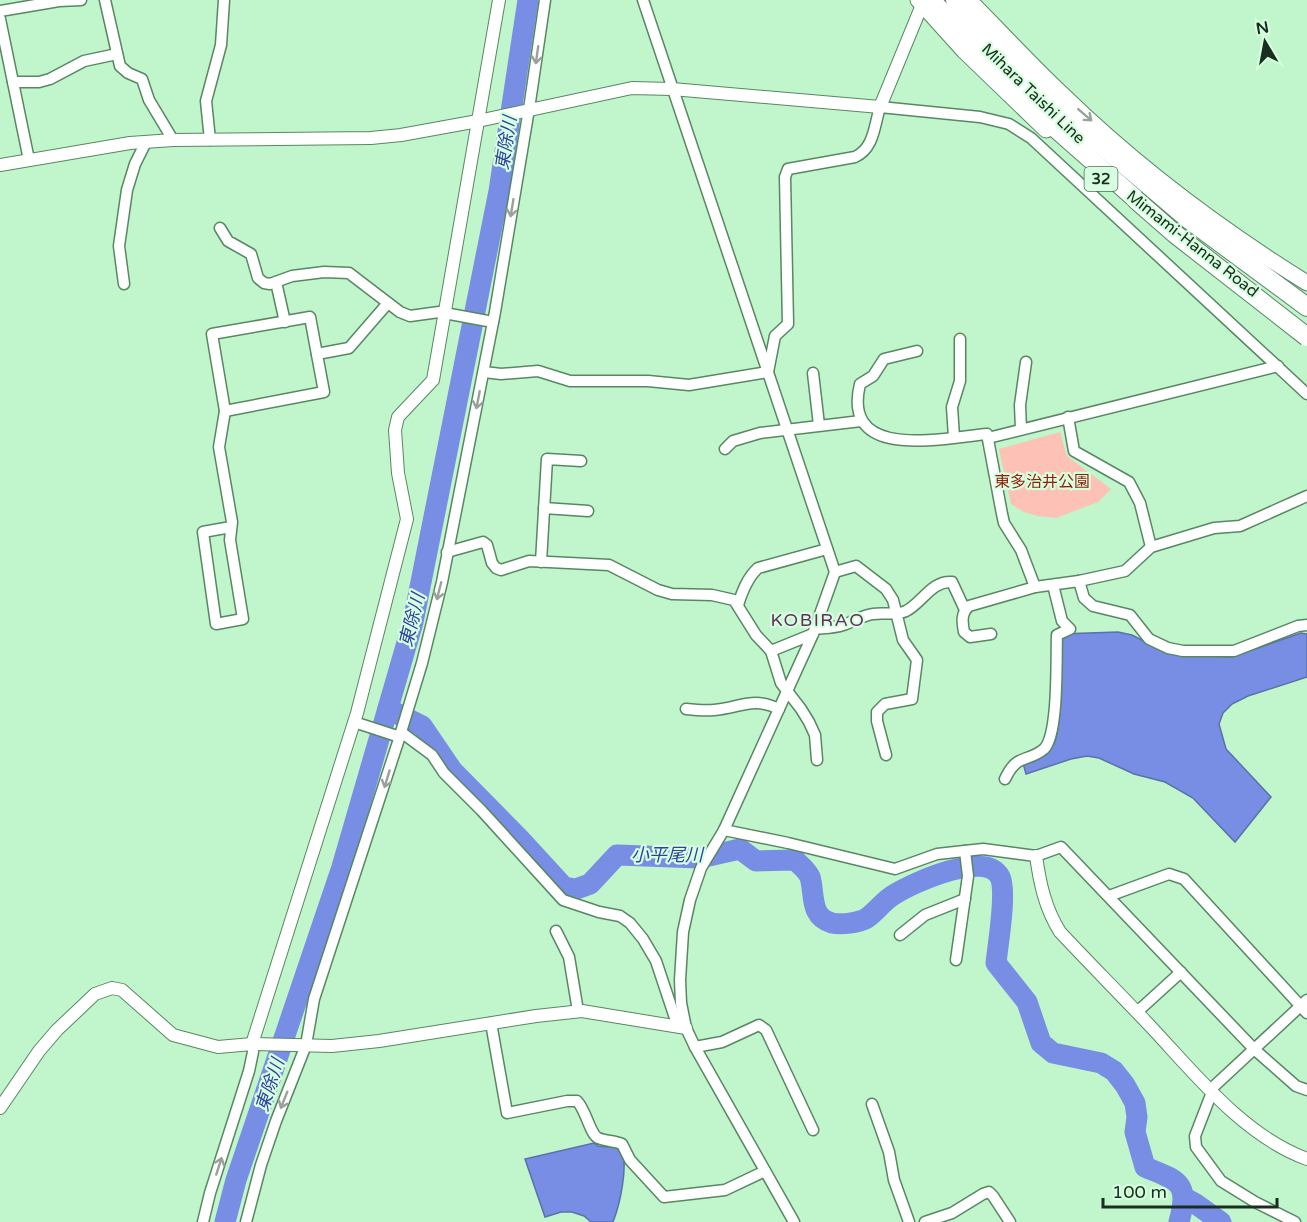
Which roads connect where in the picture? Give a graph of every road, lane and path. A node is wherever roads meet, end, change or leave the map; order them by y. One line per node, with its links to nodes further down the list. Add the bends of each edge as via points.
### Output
1 (81, 0): 10 (street)
2 (105, 0): 12 (street)
3 (224, 0): 19 (street, via 221,45 206,101)
4 (500, 0): 17 (street)
5 (545, 0): 16 (street, one-way to 16)
6 (643, 0): 14 (street)
7 (955, 0): 24 (highway, Mimami-Hanna Road, via 1062,112)
8 (969, 0): 28 (main road, Mihara Taishi Line / 32, one-way to 28, via 1063,96 1155,177)
9 (924, 1): 15 (street); 23 (highway, Mimami-Hanna Road); 36 (main road, Mihara Taishi Line / 32, via 964,51 1069,152 1127,201)
10 (0, 11)
11 (0, 19): 13 (street)
12 (117, 54): 13 (street, via 84,61 39,82); 18 (street, via 120,66 142,80)
13 (13, 82): 21 (street)
14 (672, 89): 15 (street); 16 (street, via 632,88); 44 (street)
15 (880, 107): 42 (street, via 980,117 1009,124 1031,138); 44 (street, via 864,153 855,158 788,169 788,324 774,336)
16 (529, 109): 17 (street); 34 (street, one-way to 34)
17 (478, 121): 19 (street, via 371,138); 32 (street)
18 (173, 140): 19 (street); 20 (street)
19 (210, 140)
20 (146, 142): 21 (street); 27 (street, via 125,201 119,246)
21 (29, 160): 22 (street)
22 (0, 165)
23 (1135, 199): 35 (highway, Mimami-Hanna Road, bridge); 37 (highway, bridge)
24 (1188, 219): 29 (highway); 31 (highway, Mimami-Hanna Road)
25 (220, 228): 26 (street, via 228,241 251,254 258,278 264,283)
26 (276, 282): 30 (street, via 324,272 349,273); 33 (street)
27 (124, 284)
28 (1307, 284)
29 (1307, 295)
30 (388, 303): 32 (street, via 410,316); 40 (street, via 349,348)
31 (1307, 307)
32 (445, 313): 34 (street); 79 (street, via 433,380 398,417 395,430 407,519)
33 (285, 322): 40 (street, via 310,317); 47 (street, via 212,334)
34 (493, 322): 43 (street)
35 (1307, 327)
36 (1307, 332)
37 (1307, 337)
38 (960, 339): 53 (street, via 960,381 952,407)
39 (917, 351): 49 (street, via 884,359 873,376 860,384)
40 (317, 354): 47 (street, via 324,392)
41 (1026, 362): 52 (street)
42 (1278, 366): 46 (street); 48 (street)
43 (484, 372): 44 (street, via 538,371 570,381 688,385); 63 (street, one-way to 63)
44 (768, 372): 51 (street)
45 (813, 374): 50 (street)
46 (1307, 394)
47 (225, 411): 60 (street, via 219,447)
48 (1068, 417): 52 (street); 61 (street, via 1074,451 1129,482 1140,503)
49 (861, 421): 50 (street); 53 (street, via 870,431 890,440)
50 (819, 426): 51 (street)
51 (786, 429): 55 (street, via 742,437); 62 (street)
52 (1021, 429): 54 (street)
53 (954, 437): 54 (street, via 987,434)
54 (988, 438): 68 (street, via 1004,523 1021,550)
55 (725, 449)
56 (581, 461): 58 (street, via 547,459)
57 (1307, 496): 61 (street, via 1240,526 1214,528)
58 (544, 508): 59 (street); 64 (street)
59 (588, 511)
60 (231, 527): 60 (street, via 243,620 216,624 203,532)
61 (1151, 547): 66 (street, via 1125,571)
62 (827, 549): 65 (street); 69 (street, via 758,568 751,574)
63 (447, 552): 64 (street, via 483,542 492,563 501,570 529,561); 80 (street, one-way to 80, via 425,651)
64 (541, 562): 69 (street, via 609,565 658,590 727,597)
65 (835, 572): 71 (street, via 856,566 886,589); 73 (street)
66 (1079, 581): 67 (street); 72 (street, via 1084,598 1093,606 1130,615 1149,639 1183,651 1234,651)
67 (1053, 585): 68 (street); 83 (street, via 1062,621 1070,629 1057,635 1049,741 1043,749 1011,767)
68 (1035, 587): 70 (street)
69 (738, 605): 75 (street)
70 (965, 610): 71 (street, via 952,582 946,581); 74 (street, via 964,632 970,637)
71 (896, 614): 73 (street, via 872,614); 81 (street, via 903,640 917,660 917,669 912,699 885,704 877,712)
72 (1307, 625)
73 (814, 631): 75 (street); 76 (street)
74 (991, 634)
75 (771, 651): 76 (street)
76 (786, 691): 78 (street); 82 (street, via 812,728)
77 (686, 709): 78 (street, via 715,710 754,702)
78 (779, 709): 84 (street)
79 (354, 722): 80 (street); 98 (street)
80 (400, 734): 97 (street, via 432,754 444,773 563,900 620,916 630,923 656,961); 99 (street, one-way to 99, via 314,999)
81 (886, 755)
82 (817, 760)
83 (1005, 779)
84 (724, 830): 85 (street, via 895,869 937,854); 97 (street, via 701,868 683,932)
85 (965, 852): 86 (street, via 983,849); 88 (street)
86 (1036, 856): 87 (street, via 1061,847); 95 (street, via 1043,896 1060,932)
87 (1109, 896): 92 (street); 93 (street, via 1169,874 1184,879)
88 (965, 899): 90 (street, via 926,915); 91 (street)
89 (556, 931): 94 (street, via 569,957)
90 (900, 935)
91 (956, 960)
92 (1180, 972): 95 (street); 101 (street)
93 (1304, 1007): 101 (street)
94 (578, 1011): 96 (street); 97 (street)
95 (1137, 1012): 103 (street)
96 (491, 1023): 99 (street, via 379,1041); 108 (street, via 507,1113 577,1101 594,1135 622,1144 630,1160 664,1197 724,1190)
97 (682, 1028): 100 (street)
98 (256, 1044): 99 (street); 105 (street, via 218,1047 173,1035 122,990 112,988 95,994 57,1030); 109 (street, one-way to 98)
99 (303, 1045): 110 (street, one-way to 110, via 261,1165)
100 (695, 1047): 106 (street, via 722,1042 759,1025 766,1030); 108 (street)
101 (1254, 1049): 102 (street, via 1296,1086); 103 (street)
102 (1307, 1090)
103 (1211, 1091): 107 (street, via 1257,1132); 115 (street, via 1195,1136 1197,1147 1221,1181)
104 (872, 1104): 112 (street)
105 (0, 1108)
106 (813, 1130)
107 (1307, 1159)
108 (765, 1171): 111 (street)
109 (203, 1222)
110 (246, 1222)
111 (794, 1222)
112 (909, 1222)
113 (925, 1222): 114 (street, via 952,1213 989,1192)
114 (1010, 1222)
115 (1295, 1222)

